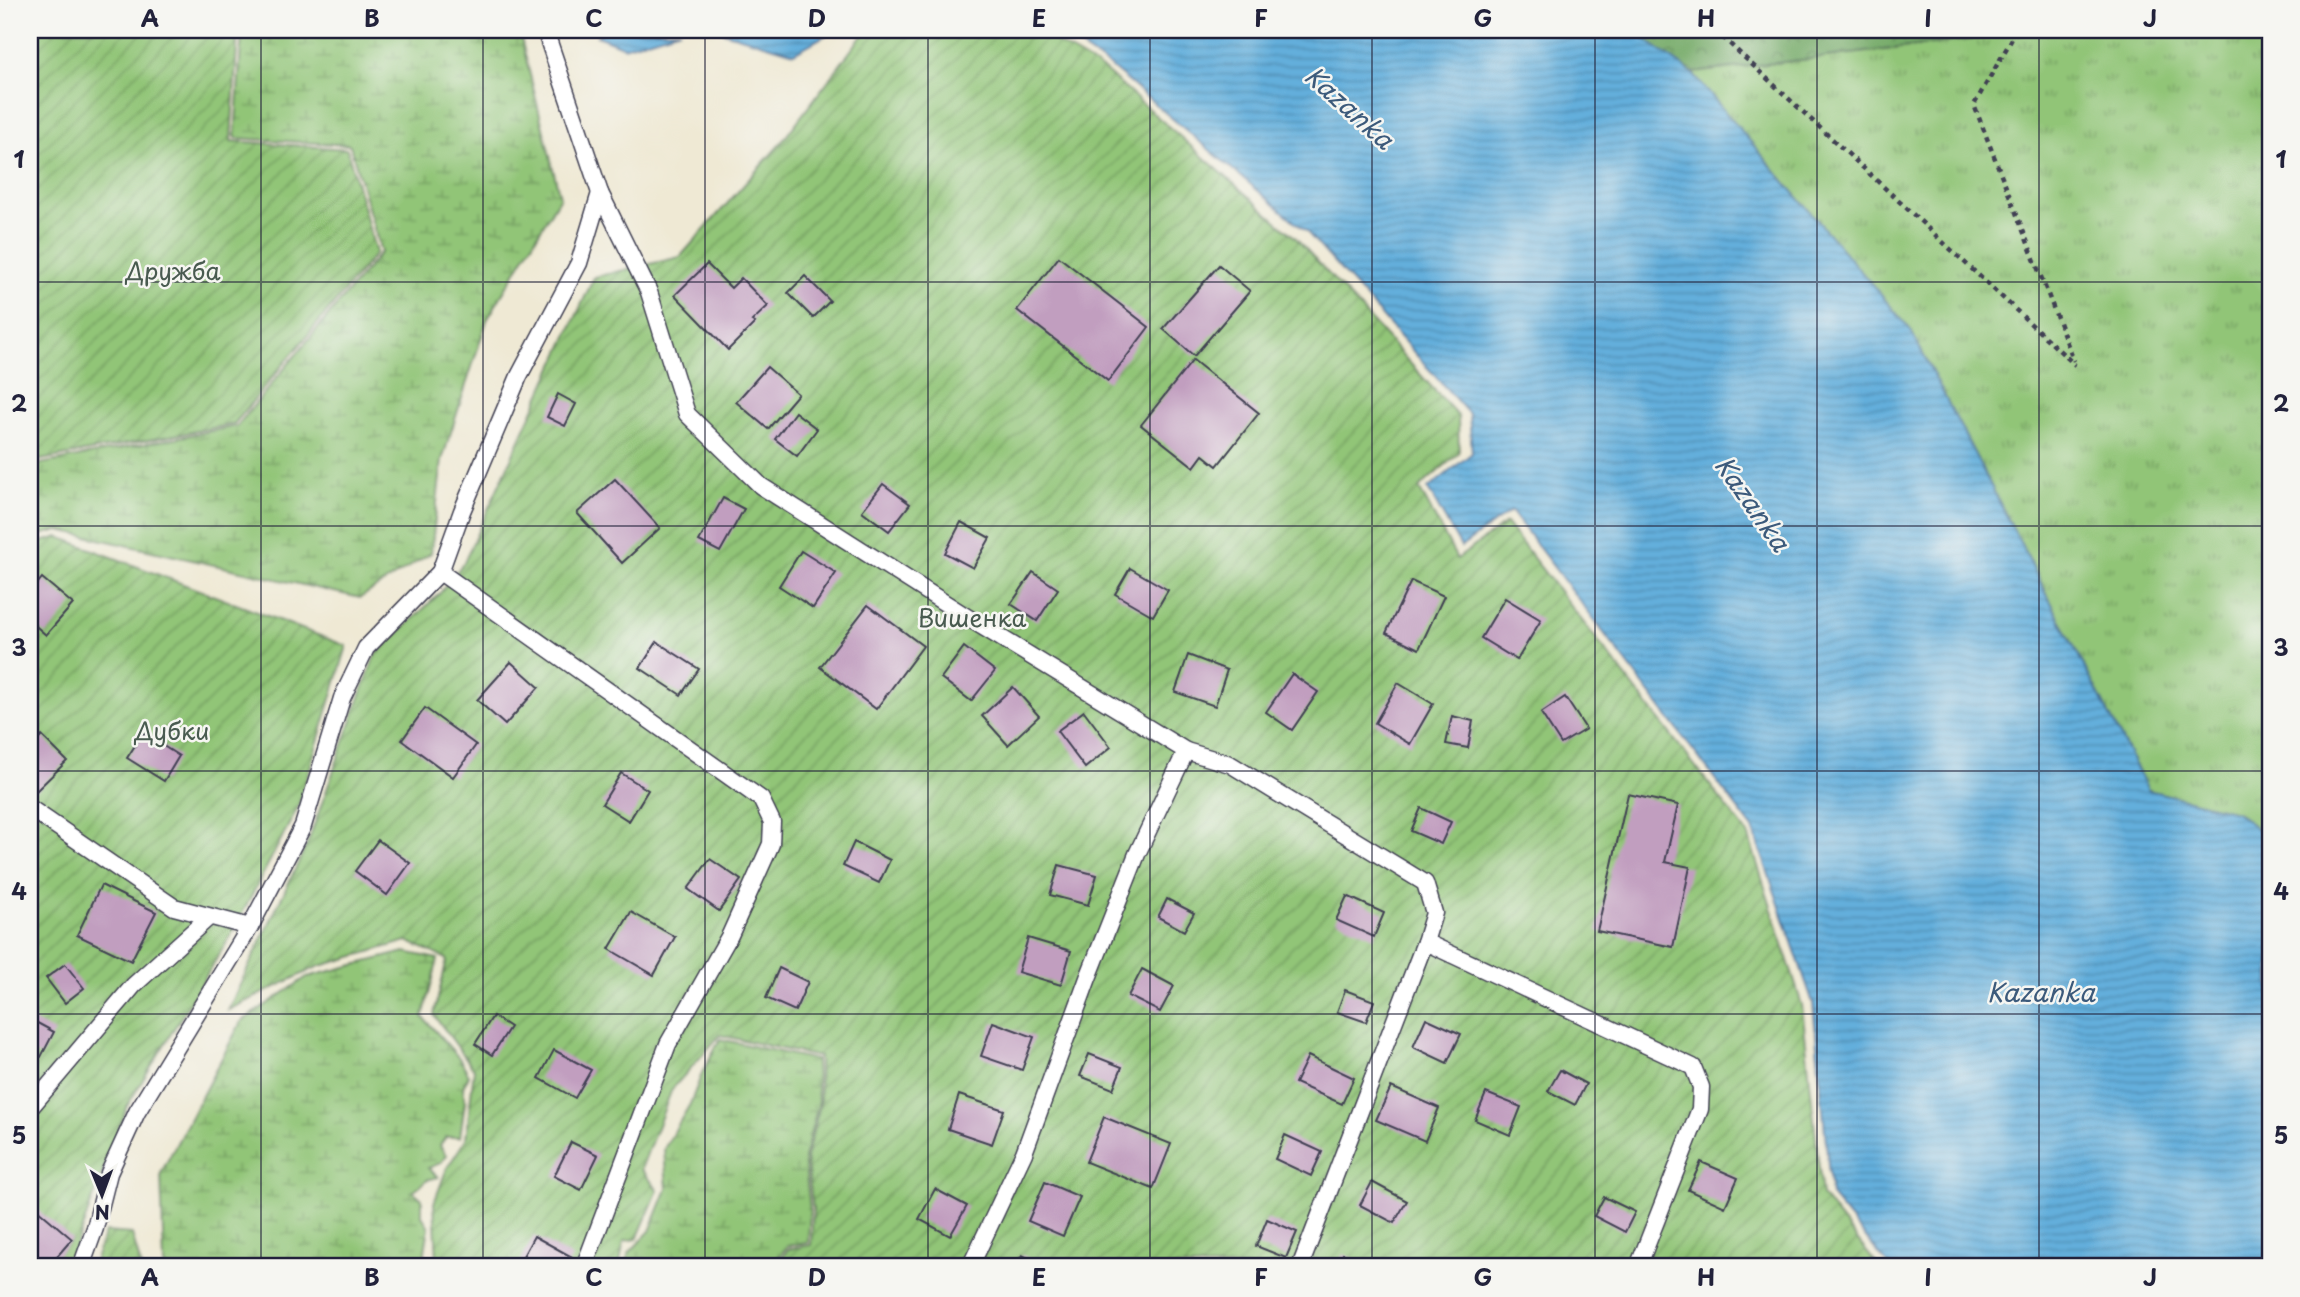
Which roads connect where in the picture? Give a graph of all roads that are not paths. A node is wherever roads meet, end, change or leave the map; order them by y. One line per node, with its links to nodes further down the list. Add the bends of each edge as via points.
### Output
1 (545, 30): 2 (lane)
2 (600, 193): 3 (lane, via 579,263 519,376); 4 (lane, via 649,292 687,414 761,486)
3 (440, 572): 7 (lane, via 366,648 342,698 303,826); 11 (lane, via 761,799 772,822 771,844 730,935 668,1044)
4 (1186, 751): 8 (lane, via 1230,764 1425,883 1434,913); 12 (lane, via 1136,854 1024,1153)
5 (30, 808): 6 (lane, via 174,907)
6 (209, 917): 7 (lane); 9 (lane, via 134,985)
7 (250, 927): 10 (lane, via 137,1112 109,1173)
8 (1425, 942): 13 (lane); 14 (lane, via 1693,1067 1701,1087 1700,1109)
9 (30, 1108)
10 (81, 1267)
11 (584, 1267)
12 (970, 1267)
13 (1300, 1267)
14 (1638, 1267)

